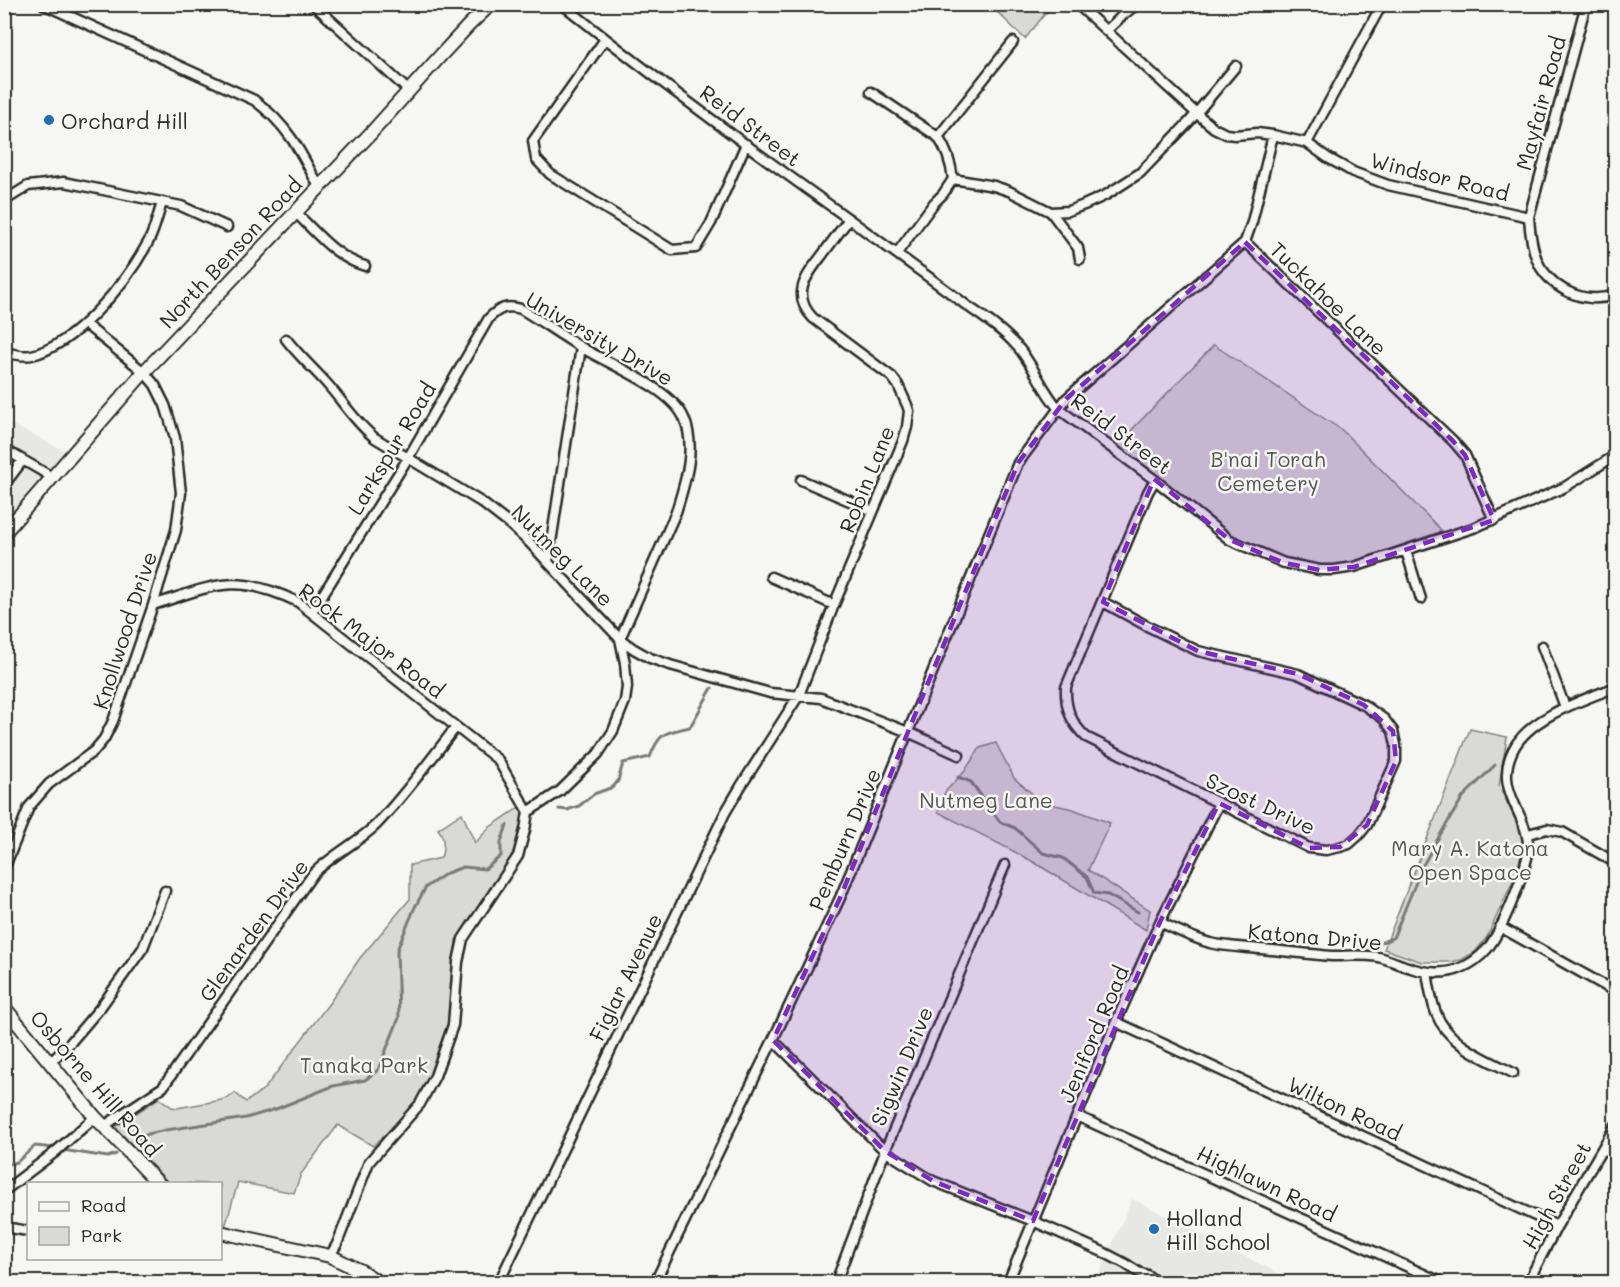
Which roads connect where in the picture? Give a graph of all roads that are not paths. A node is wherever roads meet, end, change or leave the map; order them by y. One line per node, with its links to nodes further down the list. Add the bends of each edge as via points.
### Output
1 (43, 4): 21 (street, via 254,100 287,130)
2 (313, 4): 13 (street)
3 (491, 4): 13 (main road, North Benson Road)
4 (562, 4): 10 (street, Reid Street)
5 (1077, 4): 9 (street, Windsor Road)
6 (1137, 4): 9 (street)
7 (1382, 4): 18 (street)
8 (1586, 4): 26 (street, Mayfair Road)
9 (1106, 31): 15 (street, Windsor Road)
10 (605, 39): 19 (street, Reid Street); 19 (street, via 533,141 536,159 550,174 672,250 696,248)
11 (1013, 42): 17 (street)
12 (1236, 66): 15 (street)
13 (409, 91): 21 (main road, North Benson Road)
14 (872, 92): 17 (street)
15 (1196, 113): 16 (street, Windsor Road, via 1226,134); 25 (street, via 1140,173 1084,205)
16 (1273, 135): 18 (street, Windsor Road); 29 (street)
17 (938, 137): 20 (street, via 948,155)
18 (1307, 143): 26 (street, Windsor Road, via 1353,172 1389,185)
19 (746, 144): 27 (street, Reid Street)
20 (953, 179): 25 (street, via 1010,191); 30 (street)
21 (319, 187): 24 (main road, North Benson Road)
22 (4, 201): 23 (street, via 28,186 64,182)
23 (162, 203): 28 (street, via 181,206); 35 (street, via 148,244 130,273)
24 (295, 212): 32 (street, via 340,253); 39 (main road, North Benson Road)
25 (1051, 212): 31 (street, via 1078,248)
26 (1529, 217): 33 (street, Mayfair Road, via 1531,242 1541,267 1556,284 1570,294 1590,298)
27 (849, 219): 30 (street, Reid Street); 49 (street, Robin Lane, via 806,276 802,292 809,314 892,377 907,405 909,418 903,441)
28 (227, 227)
29 (1245, 242): 40 (street, Tuckahoe Lane); 50 (street, Tuckahoe Lane, via 1454,441 1465,455)
30 (897, 253): 40 (street, Reid Street, via 1016,344)
31 (1080, 259)
32 (365, 266)
33 (1616, 295)
34 (505, 307): 37 (street, University Drive, via 521,309); 43 (street, Larkspur Road, via 489,318)
35 (85, 324): 38 (street, via 55,346 30,356); 39 (street, Knollwood Drive)
36 (286, 339): 43 (street, Nutmeg Lane, via 364,429)
37 (581, 347): 53 (street); 60 (street, University Drive, via 667,396 687,427 687,474 676,512)
38 (4, 352)
39 (144, 372): 45 (main road, North Benson Road); 57 (street, Knollwood Drive, via 155,385 170,420 181,493 176,530)
40 (1059, 409): 47 (street, Reid Street); 66 (street, Pemburn Drive, via 1018,463)
41 (4, 449): 44 (street)
42 (1616, 455): 50 (street, Reid Street, via 1565,486)
43 (408, 458): 53 (street, Nutmeg Lane, via 490,509); 59 (street, Larkspur Road)
44 (23, 460): 45 (street); 48 (street)
45 (52, 477): 51 (main road, North Benson Road)
46 (801, 480): 49 (street)
47 (1155, 480): 52 (street, Reid Street, via 1230,540 1284,562 1335,570); 56 (street, Szost Drive)
48 (4, 485)
49 (873, 510): 58 (street, Robin Lane)
50 (1494, 520): 52 (street, Reid Street)
51 (4, 533)
52 (1406, 551): 55 (street)
53 (548, 562): 60 (street, Nutmeg Lane)
54 (771, 577): 58 (street)
55 (1421, 599)
56 (1103, 602): 68 (street, Szost Drive, via 1066,687 1070,716 1086,737); 68 (street, Szost Drive, via 1198,651 1298,674 1364,705 1393,731 1396,761 1367,825 1359,836 1340,848 1309,848)
57 (153, 605): 59 (street, Rock Major Road, via 214,585 237,583 270,590); 73 (street, Knollwood Drive, via 104,739 29,807)
58 (834, 605): 63 (street, Robin Lane)
59 (312, 612): 65 (street, Rock Major Road)
60 (620, 639): 63 (street, Nutmeg Lane, via 634,650 670,665 770,693); 69 (street, via 627,687 613,730 598,754 560,791)
61 (1542, 646): 64 (street)
62 (1616, 687): 64 (street, Katona Drive)
63 (799, 695): 66 (street, Nutmeg Lane, via 820,698); 100 (street, Figlar Avenue, via 724,813)
64 (1565, 707): 70 (street, Katona Drive, via 1529,730 1510,757 1507,787)
65 (456, 727): 69 (street, Rock Major Road, via 498,760); 85 (street, Glenarden Drive, via 374,826 313,874 163,1087)
66 (908, 732): 67 (street, Nutmeg Lane); 81 (street, Pemburn Drive, via 840,898)
67 (959, 755)
68 (1219, 803): 75 (street, Jeniford Road)
69 (528, 812): 97 (street, via 518,856 463,939 453,1025 435,1076 420,1104 369,1162)
70 (1528, 834): 71 (street, via 1547,829 1562,832); 76 (street, Katona Drive, via 1528,857)
71 (1616, 863)
72 (1005, 864): 88 (street, Sigwin Drive)
73 (4, 869)
74 (165, 891): 82 (street, via 143,948 100,1008)
75 (1160, 922): 77 (street, Katona Drive, via 1212,943 1377,957); 80 (street, Jeniford Road)
76 (1500, 927): 77 (street, Katona Drive, via 1487,949 1472,962 1461,968); 78 (street)
77 (1427, 972): 83 (street, via 1437,1014 1446,1031)
78 (1616, 992)
79 (4, 1007): 82 (main road, Osborne Hill Road)
80 (1116, 1022): 84 (street, Jeniford Road); 94 (street, Wilton Road)
81 (773, 1040): 88 (street); 101 (street, Pemburn Drive)
82 (50, 1063): 85 (main road, Osborne Hill Road)
83 (1513, 1073)
84 (1077, 1116): 92 (street, Jeniford Road); 106 (street, Highlawn Road)
85 (100, 1121): 90 (main road, Osborne Hill Road); 91 (street, Glenarden Drive)
86 (1616, 1125): 87 (street, High Street)
87 (1602, 1149): 89 (street); 94 (street, High Street)
88 (885, 1151): 92 (street, via 933,1181); 102 (street, Sigwin Drive)
89 (1616, 1155)
90 (157, 1182)
91 (4, 1191)
92 (1033, 1221): 98 (street, via 1114,1257); 103 (street, Jeniford Road)
93 (4, 1227): 95 (street)
94 (1557, 1227): 107 (street, High Street)
95 (27, 1231)
96 (222, 1232): 97 (main road)
97 (330, 1256): 99 (main road)
98 (1138, 1272): 104 (street); 105 (street)
99 (378, 1282)
100 (499, 1282)
101 (655, 1282)
102 (836, 1282)
103 (1008, 1282)
104 (1144, 1282)
105 (1156, 1282)
106 (1441, 1282)
107 (1528, 1282)

